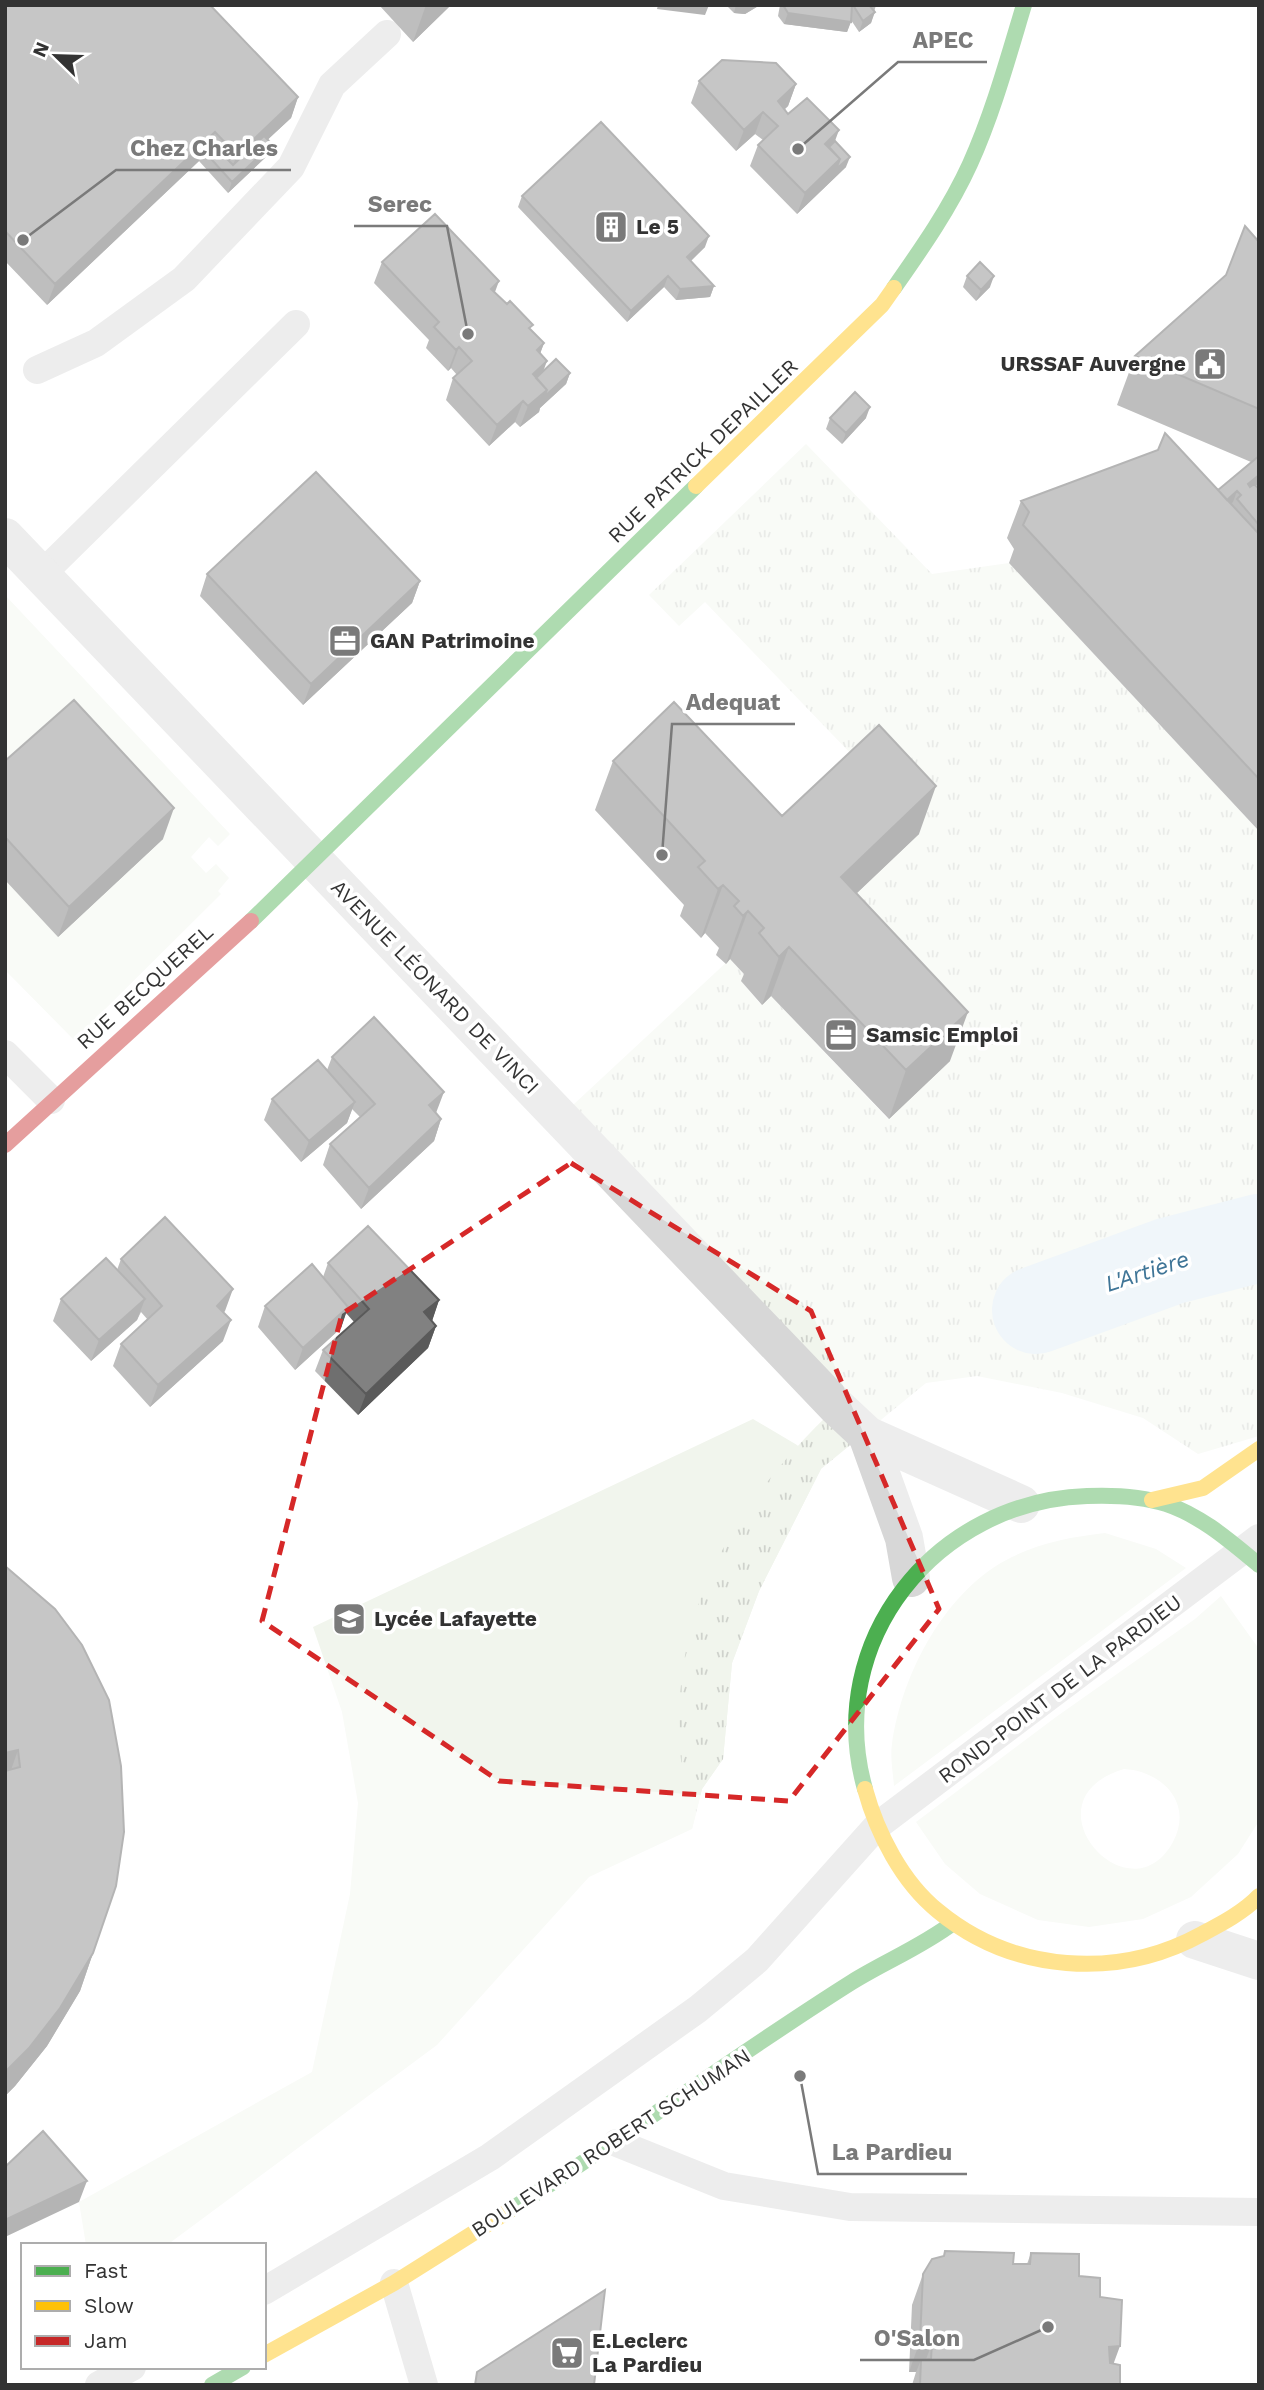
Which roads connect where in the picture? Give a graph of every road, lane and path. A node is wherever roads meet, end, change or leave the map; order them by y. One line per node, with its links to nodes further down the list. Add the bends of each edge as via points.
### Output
1 (1024, 5): 7 (main road, RUE PATRICK DEPAILLER, via 993,107 959,186 882,305)
2 (387, 34): 4 (lane, via 332,85 291,167 184,279 96,343)
3 (296, 324): 6 (lane)
4 (37, 370)
5 (5, 537): 6 (street, AVENUE LÉONARD DE VINCI)
6 (41, 575): 7 (street, AVENUE LÉONARD DE VINCI)
7 (313, 859): 9 (main road, RUE BECQUEREL); 11 (street, AVENUE LÉONARD DE VINCI)
8 (5, 1054): 9 (lane)
9 (51, 1100): 10 (main road, RUE BECQUEREL)
10 (5, 1145)
11 (867, 1435): 14 (street, AVENUE LÉONARD DE VINCI); 16 (street, AVENUE LÉONARD DE VINCI, via 904,1538)
12 (1259, 1449): 13 (main road, via 1203,1488)
13 (1152, 1500): 14 (main road, ROND-POINT DE LA PARDIEU, via 1086,1493); 15 (main road, ROND-POINT DE LA PARDIEU, via 1205,1522)
14 (1021, 1504): 16 (main road, ROND-POINT DE LA PARDIEU, via 961,1533)
15 (1254, 1551): 17 (lane, ROND-POINT DE LA PARDIEU)
16 (911, 1578): 17 (main road, ROND-POINT DE LA PARDIEU, via 878,1629 859,1687 856,1748)
17 (877, 1826): 19 (main road, ROND-POINT DE LA PARDIEU, via 893,1858); 25 (lane, via 780,1936 698,2009 490,2157)
18 (1259, 1896): 20 (main road, ROND-POINT DE LA PARDIEU)
19 (953, 1923): 20 (main road, ROND-POINT DE LA PARDIEU, via 1025,1957 1081,1966 1139,1962); 22 (main road, BOULEVARD ROBERT SCHUMAN, via 854,1981)
20 (1195, 1940): 21 (street)
21 (1259, 1961)
22 (617, 2143): 23 (lane, via 724,2186 850,2207); 24 (main road, BOULEVARD ROBERT SCHUMAN)
23 (1259, 2211)
24 (394, 2283): 26 (main road, BOULEVARD ROBERT SCHUMAN); 31 (lane)
25 (266, 2290)
26 (266, 2355)
27 (128, 2369): 29 (lane)
28 (240, 2369): 30 (main road)
29 (99, 2385)
30 (212, 2385)
31 (424, 2385)

